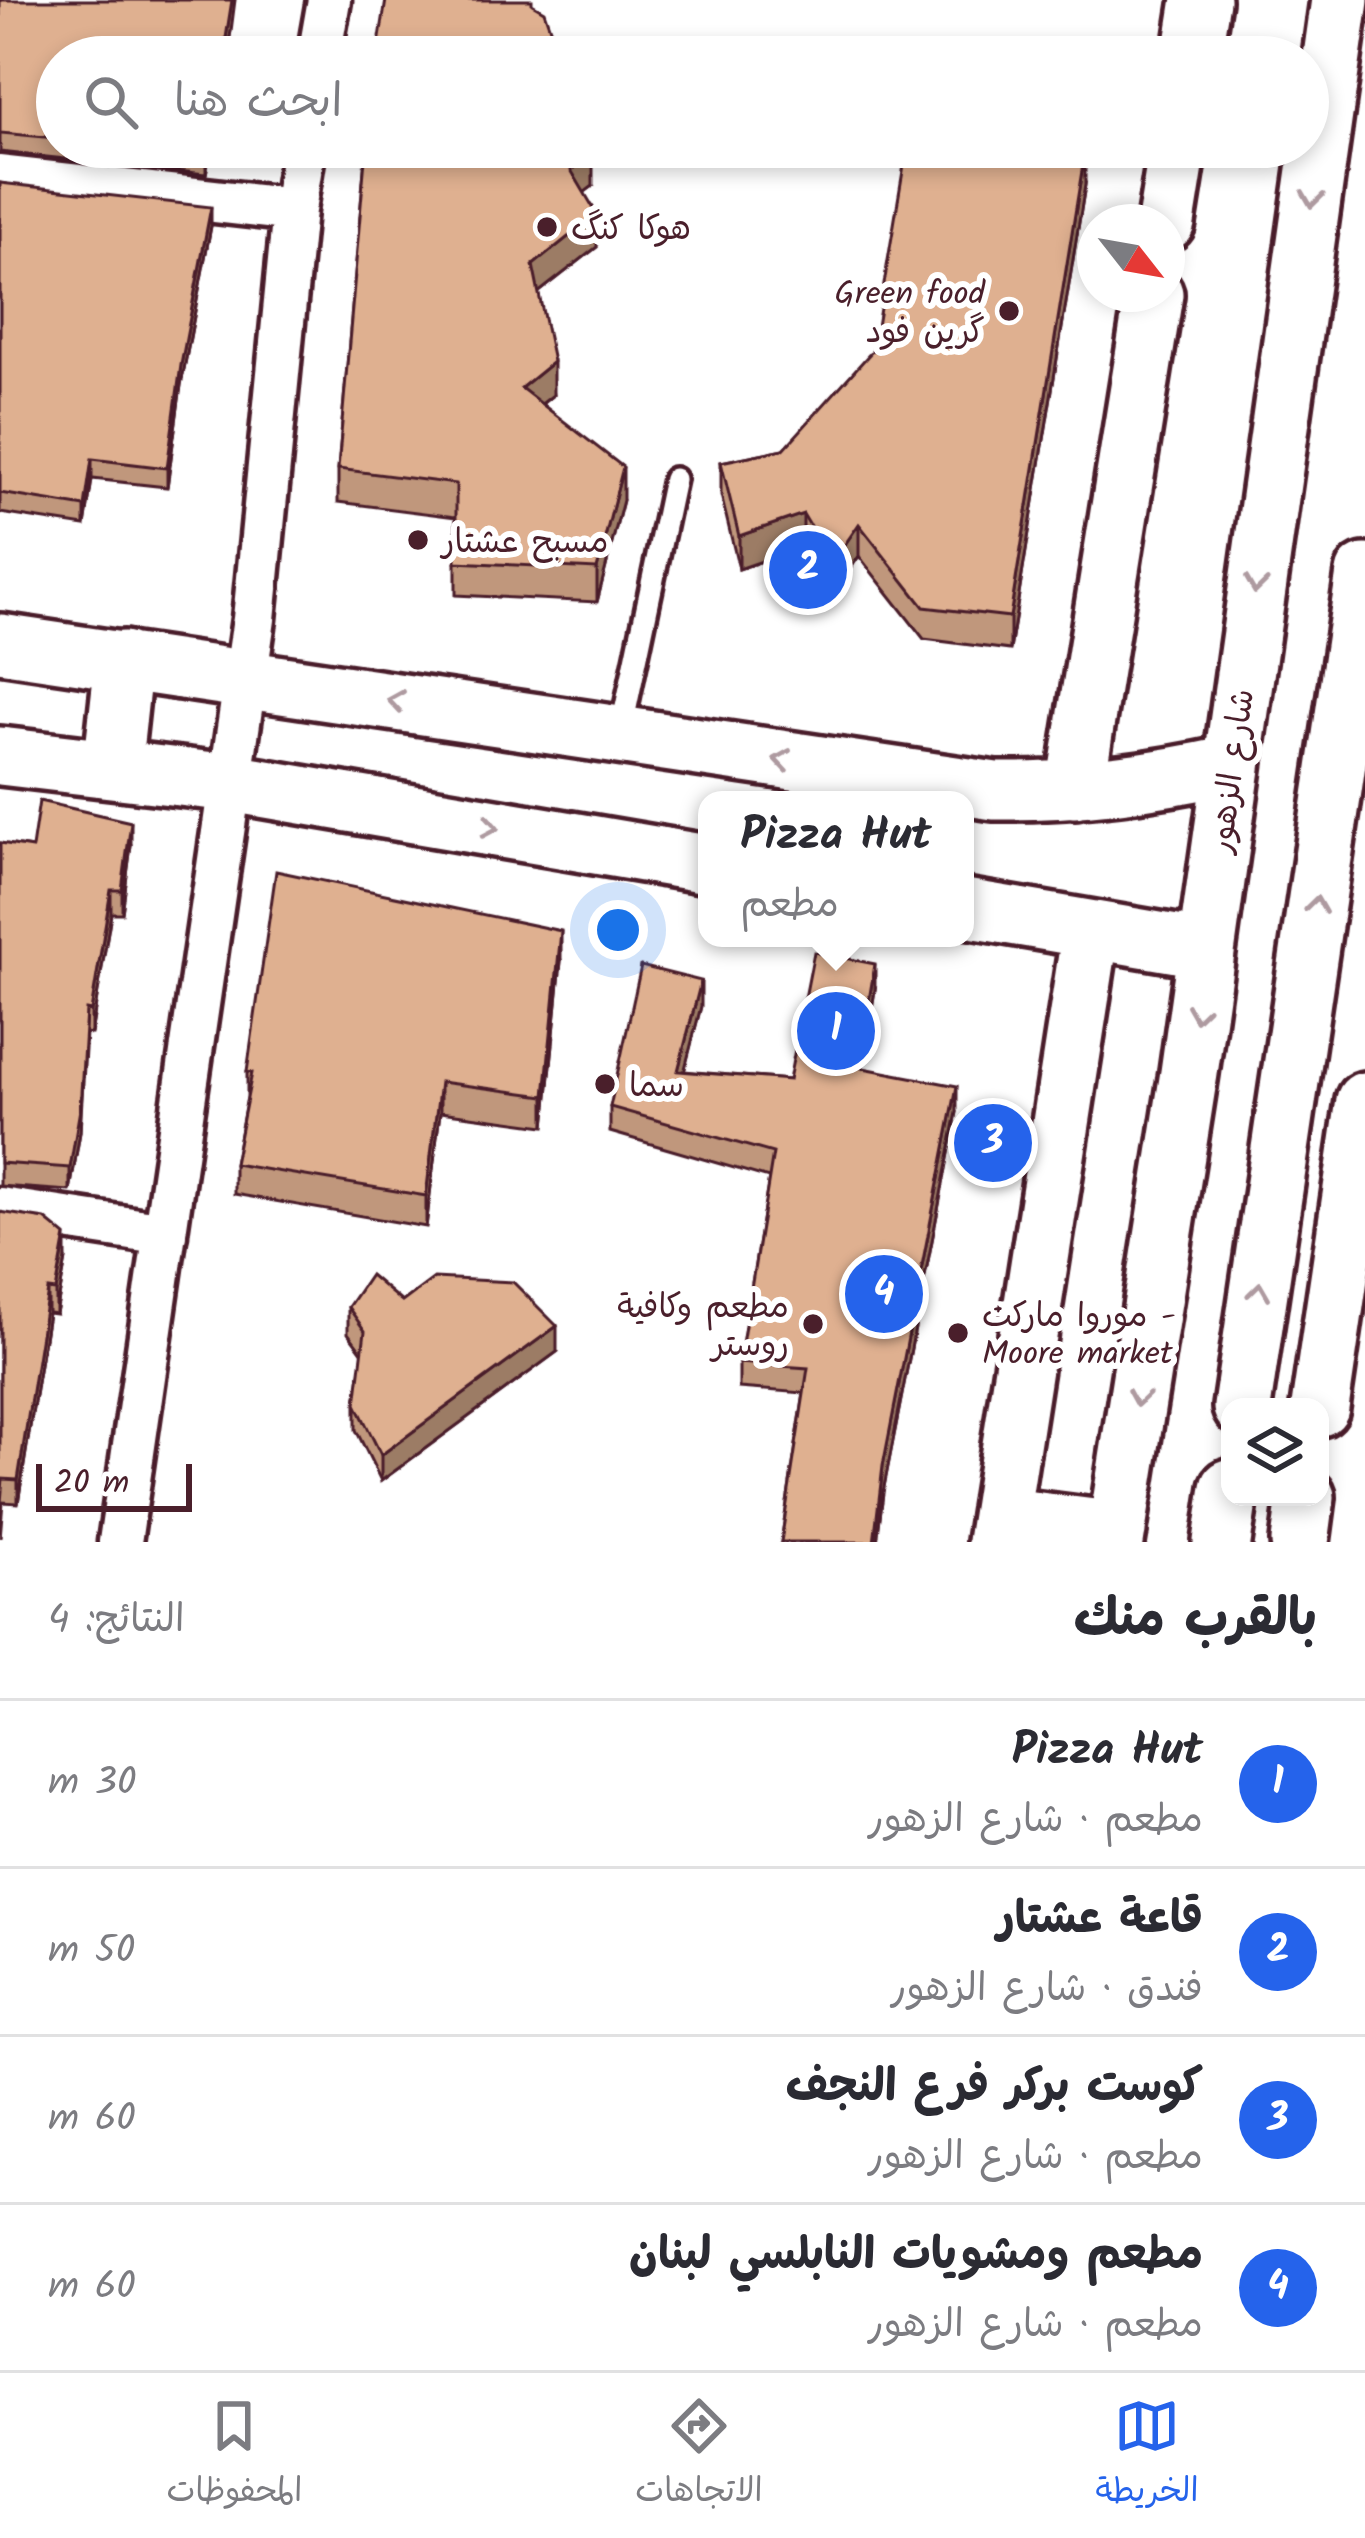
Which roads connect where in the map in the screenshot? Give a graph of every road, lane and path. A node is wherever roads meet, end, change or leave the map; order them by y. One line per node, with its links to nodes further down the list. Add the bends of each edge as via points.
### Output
1 (328, 0): 4 (street)
2 (1201, 0): 5 (street)
3 (1340, 0): 6 (street, شارع الزهور, one-way to 6)
4 (322, 36)
5 (1195, 36)
6 (1329, 76)
7 (301, 168): 12 (street)
8 (1175, 168): 11 (street)
9 (1316, 168): 21 (street, شارع الزهور, one-way to 21)
10 (0, 177): 12 (street)
11 (1169, 204)
12 (294, 210): 18 (street)
13 (1151, 312): 24 (street)
14 (674, 479): 19 (lane)
15 (1365, 573): 33 (street, one-way to 15)
16 (0, 643): 17 (street)
17 (124, 661): 18 (street); 22 (street)
18 (245, 678): 19 (street, one-way to 18); 23 (street)
19 (620, 735): 24 (street, one-way to 19, via 957,787)
20 (0, 756): 22 (street)
21 (1230, 765): 24 (street); 28 (street, شارع الزهور)
22 (112, 770): 23 (street)
23 (231, 783): 25 (street, one-way to 25); 32 (street)
24 (1075, 789)
25 (698, 862)
26 (974, 910): 27 (street)
27 (1091, 930): 28 (street); 37 (street)
28 (1206, 949): 38 (street, شارع الزهور, one-way to 38)
29 (1365, 1101): 31 (street)
30 (0, 1209): 32 (street)
31 (1357, 1216): 34 (street)
32 (165, 1234): 39 (street)
33 (1243, 1398)
34 (1322, 1398)
35 (1227, 1506): 40 (street)
36 (1305, 1506): 41 (street)
37 (998, 1529): 38 (street)
38 (1116, 1537)
39 (120, 1542)
40 (1222, 1542)
41 (1300, 1542)

